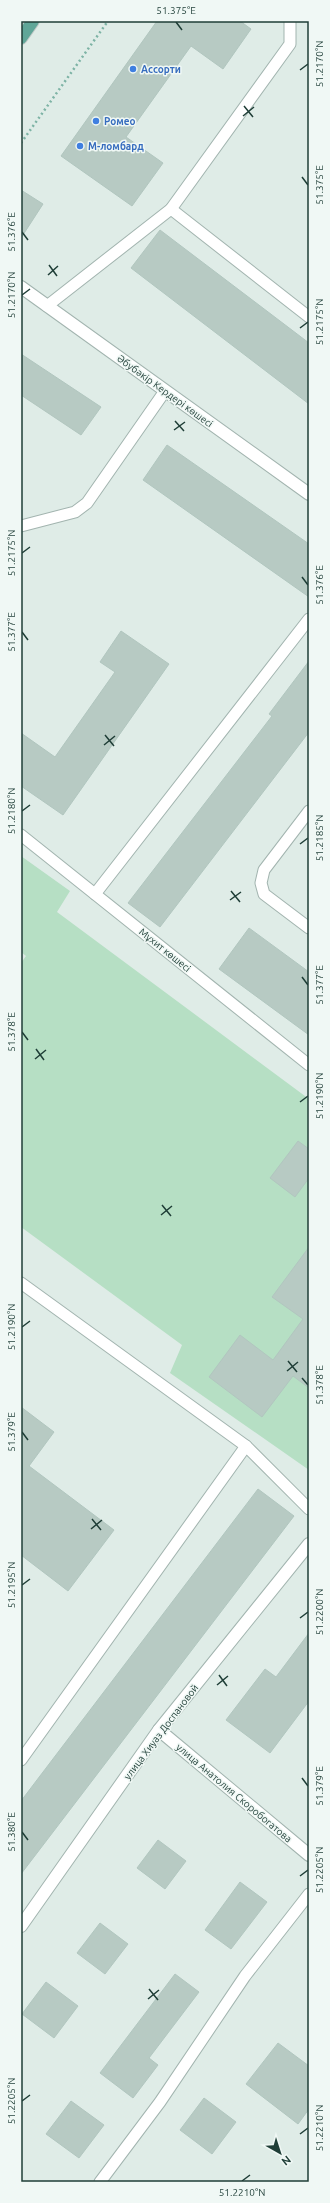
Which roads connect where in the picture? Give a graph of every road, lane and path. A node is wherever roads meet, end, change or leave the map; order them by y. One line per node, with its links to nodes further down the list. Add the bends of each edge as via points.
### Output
1 (33, 21): 4 (main road)
2 (108, 21): 5 (path)
3 (290, 21): 6 (lane, via 290,44)
4 (21, 38)
5 (21, 143)
6 (171, 209): 8 (lane); 9 (lane)
7 (21, 287): 8 (street, Әбубәкір Кердері көшесі)
8 (47, 306): 10 (street, Әбубәкір Кердері көшесі)
9 (309, 317)
10 (165, 391): 11 (street, Әбубәкір Кердері көшесі); 12 (lane, via 87,503 75,512)
11 (309, 494)
12 (21, 526)
13 (309, 619): 16 (lane)
14 (309, 811): 17 (lane, via 264,870 261,883 264,894)
15 (21, 835): 16 (lane, Мұхит көшесі)
16 (95, 894): 18 (lane, Мұхит көшесі)
17 (309, 928)
18 (309, 1065)
19 (21, 1283): 20 (lane)
20 (246, 1446): 21 (lane); 24 (lane)
21 (309, 1509)
22 (309, 1544): 23 (street, улица Хиуаз Доспановой)
23 (159, 1730): 25 (street, улица Анатолия Скоробогатова); 27 (street, улица Хиуаз Доспановой)
24 (21, 1760)
25 (309, 1855)
26 (309, 1894): 28 (lane, via 245,1976 160,2102)
27 (21, 1926)
28 (100, 2182)

